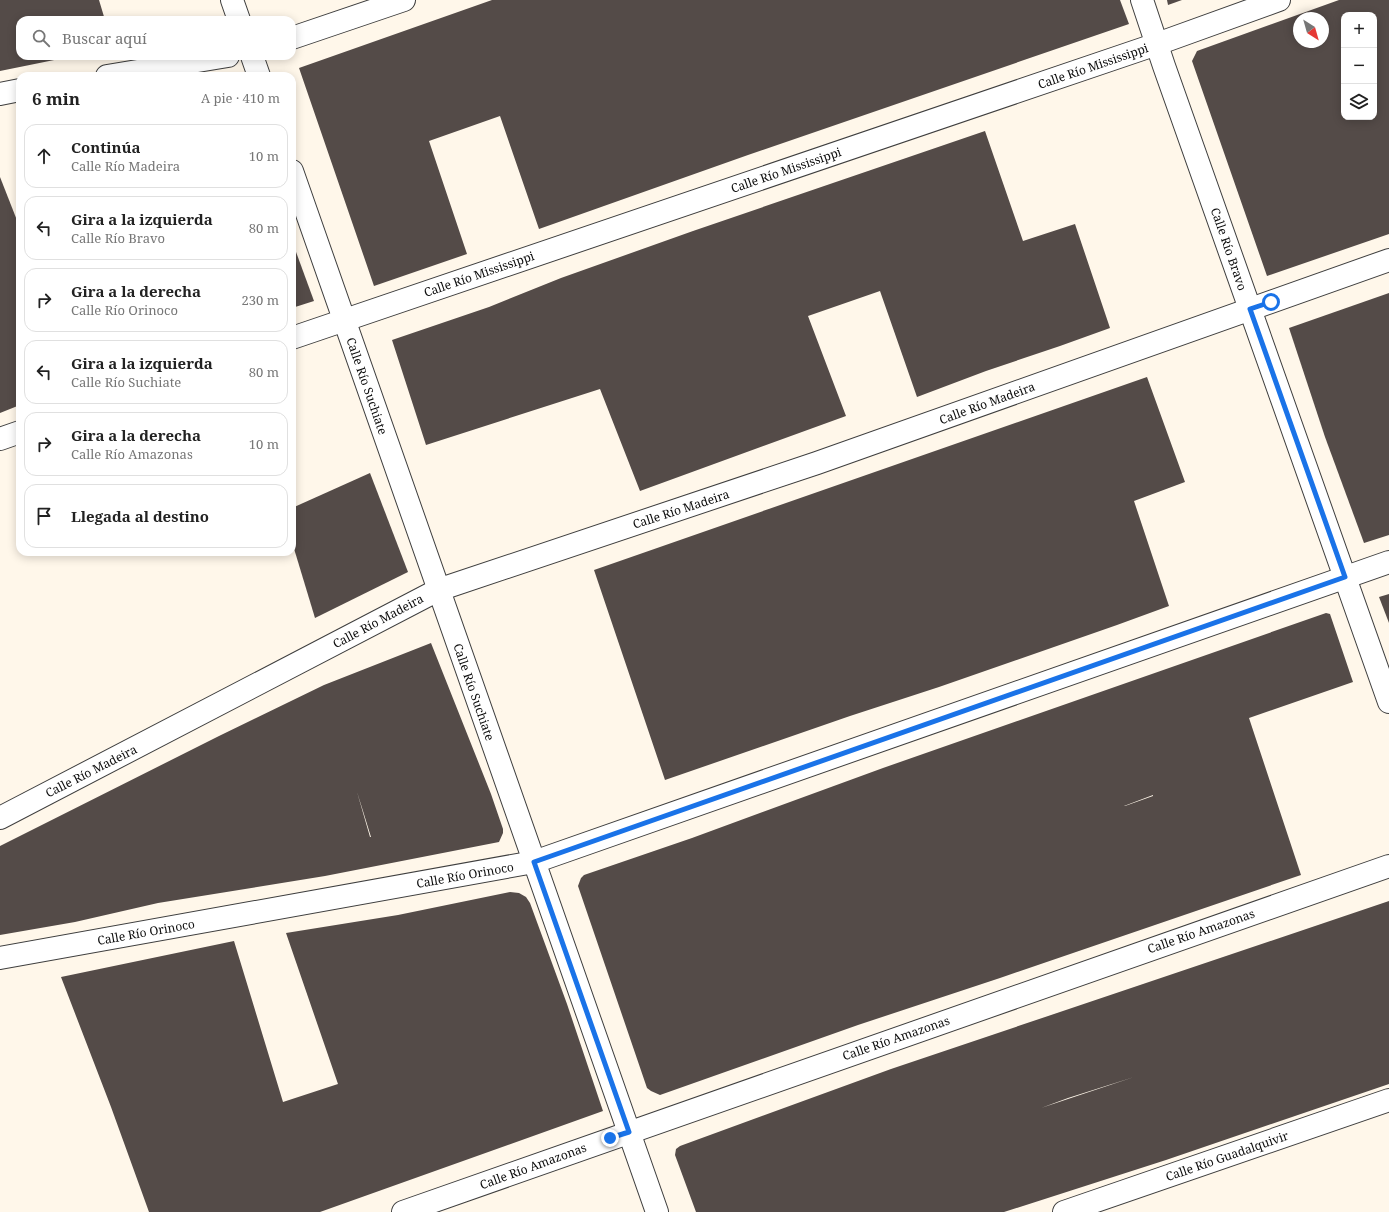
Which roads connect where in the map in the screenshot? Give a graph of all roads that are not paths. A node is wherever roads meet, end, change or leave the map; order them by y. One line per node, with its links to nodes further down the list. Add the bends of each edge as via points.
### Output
1 (232, 0): 5 (street)
2 (404, 0): 6 (street)
3 (1142, 0): 7 (street, Calle Río Bravo)
4 (1279, 0): 7 (street, Calle Río Mississippi)
5 (238, 16)
6 (296, 37)
7 (1157, 44): 16 (street, Calle Río Bravo); 17 (street, Calle Río Mississippi)
8 (204, 60): 10 (street)
9 (253, 60): 11 (street)
10 (132, 72)
11 (258, 72)
12 (16, 91): 13 (street)
13 (0, 94)
14 (296, 182): 17 (street, Calle Río Suchiate)
15 (1389, 260): 16 (street, Calle Río Madeira)
16 (1250, 309): 22 (street, Calle Río Bravo); 23 (street, Calle Río Madeira, via 817,463)
17 (344, 320): 18 (street, Calle Río Mississippi); 23 (street, Calle Río Suchiate)
18 (296, 337)
19 (16, 433): 20 (street)
20 (0, 439)
21 (1389, 562): 22 (street, Calle Río Orinoco)
22 (1345, 577): 24 (street, Calle Río Bravo); 26 (street, Calle Río Orinoco)
23 (438, 590): 25 (street, Calle Río Madeira); 26 (street, Calle Río Suchiate)
24 (1389, 702)
25 (0, 818)
26 (534, 862): 28 (street, Calle Río Orinoco); 30 (street, Calle Río Suchiate)
27 (1389, 866): 30 (street, Calle Río Amazonas)
28 (0, 958)
29 (1389, 1100): 33 (street, Calle Río Guadalquivir)
30 (629, 1132): 31 (street, Calle Río Amazonas); 32 (street, Calle Río Suchiate)
31 (403, 1212)
32 (657, 1212)
33 (1064, 1212)

